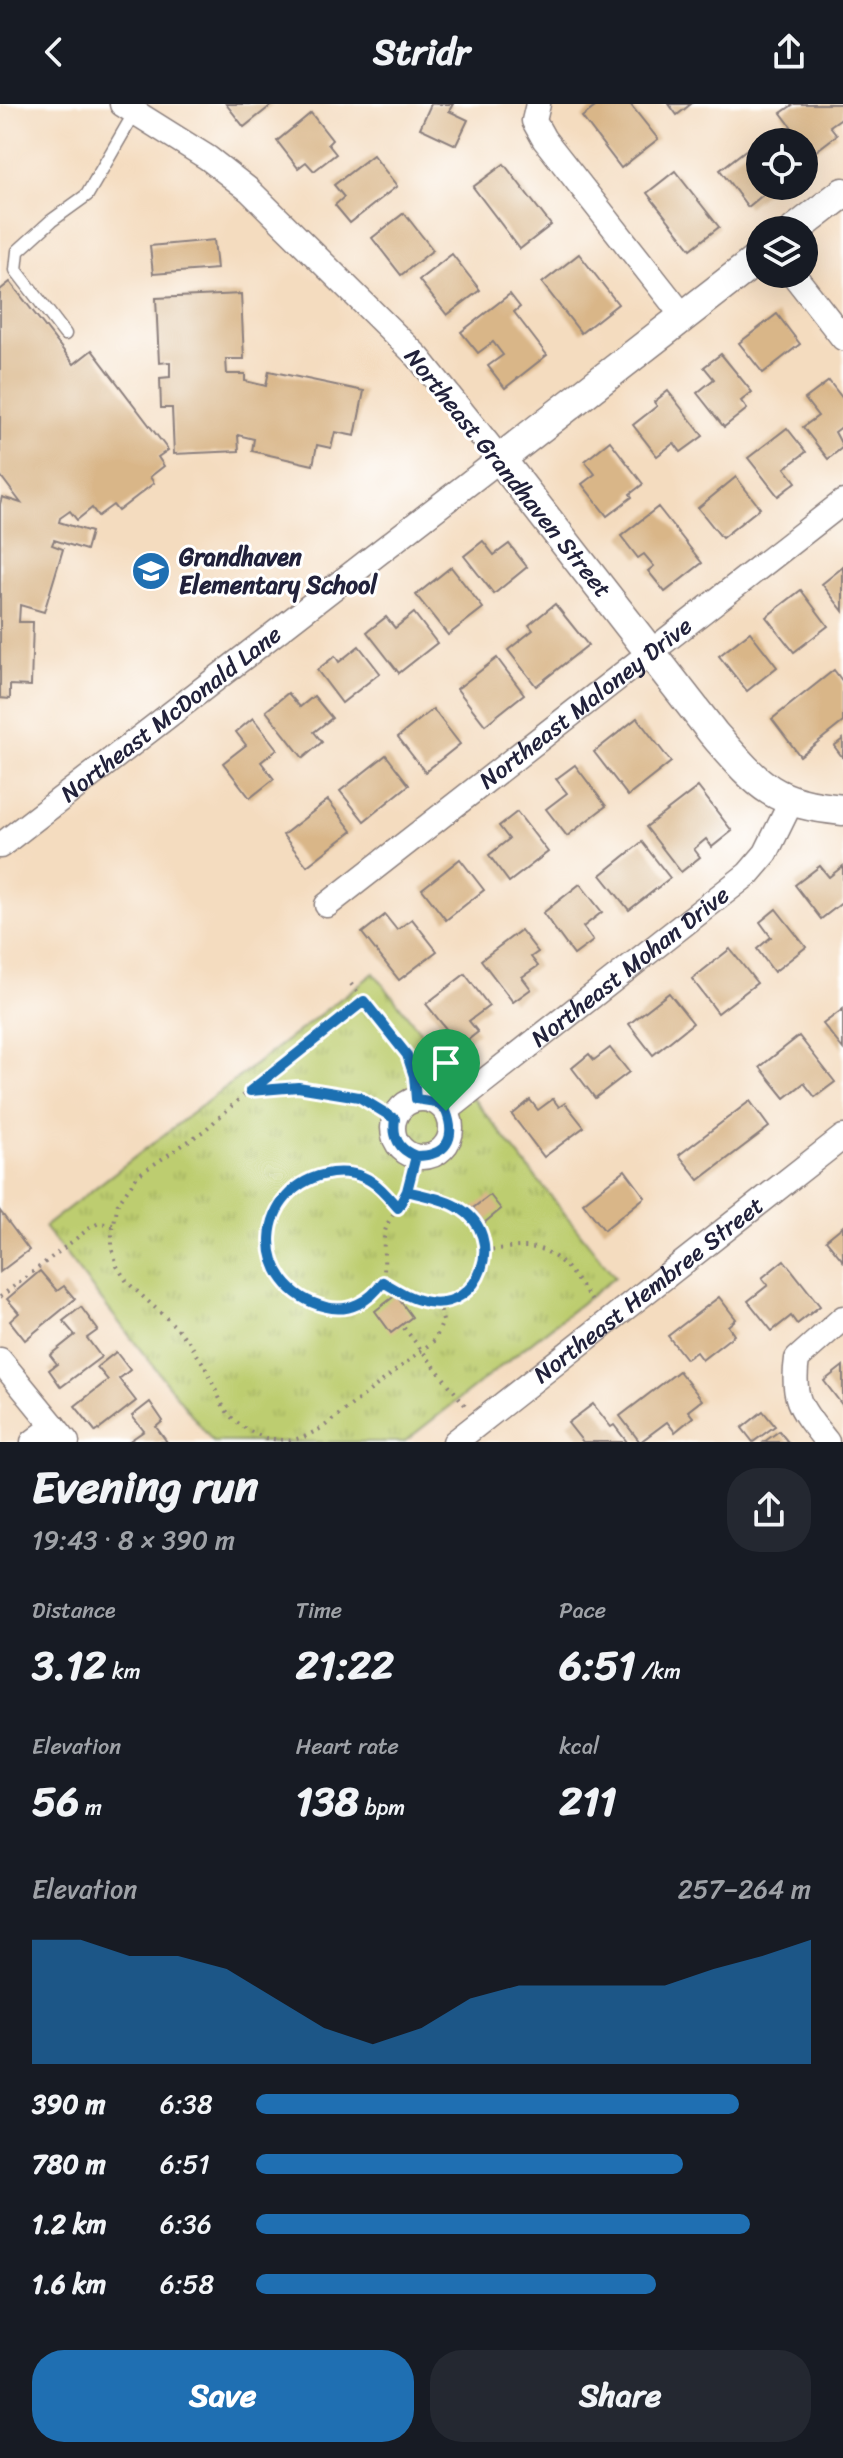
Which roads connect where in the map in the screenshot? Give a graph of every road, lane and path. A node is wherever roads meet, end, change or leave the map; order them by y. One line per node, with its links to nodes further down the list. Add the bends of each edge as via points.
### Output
1 (537, 105): 7 (street, via 534,121 544,139)
2 (133, 107): 8 (lane, via 87,195 18,251 16,270); 10 (street, Northeast Grandhaven Street, via 249,190 418,357)
3 (843, 193): 4 (street)
4 (813, 216)
5 (746, 268): 7 (street, Northeast McDonald Lane)
6 (804, 288): 9 (street)
7 (683, 316): 10 (street, Northeast McDonald Lane)
8 (65, 334)
9 (843, 338)
10 (500, 459): 12 (street, Northeast Grandhaven Street); 15 (street, Northeast McDonald Lane)
11 (843, 502): 12 (street, Northeast Maloney Drive)
12 (651, 652): 13 (street, Northeast Grandhaven Street, via 744,769); 16 (street, Northeast Maloney Drive)
13 (791, 802): 14 (street, Northeast Grandhaven Street); 21 (street, Northeast Mohan Drive, via 766,853 748,874)
14 (843, 810)
15 (0, 846)
16 (327, 905)
17 (351, 984): 18 (path)
18 (364, 1001): 19 (path); 20 (path, via 407,1055)
19 (250, 1091): 22 (path, via 298,1087 359,1097); 27 (path, via 205,1130 138,1175 118,1203)
20 (416, 1099): 21 (street, via 436,1102); 22 (street)
21 (446, 1111): 24 (street, via 451,1132 447,1143 439,1152)
22 (395, 1119): 24 (street, via 399,1145)
23 (843, 1137): 33 (street, Northeast Hembree Street)
24 (416, 1156): 25 (path)
25 (407, 1191): 26 (path); 28 (path, via 461,1208 474,1220)
26 (398, 1208): 29 (path, via 386,1228); 29 (path, via 361,1176 320,1175 286,1195 269,1233 275,1269 287,1287 310,1303 348,1308 376,1293)
27 (113, 1225): 30 (path, via 91,1227); 39 (path, via 112,1247 127,1282 189,1342 233,1419)
28 (486, 1250): 31 (path, via 476,1283); 33 (path, via 537,1248 551,1254)
29 (383, 1282): 31 (path, via 413,1298)
30 (0, 1297)
31 (439, 1303): 35 (path, via 441,1330)
32 (843, 1318): 42 (street, via 797,1359 793,1385 801,1409)
33 (608, 1322): 37 (street, Northeast Hembree Street)
34 (404, 1328): 35 (path)
35 (422, 1350): 37 (path); 39 (path, via 322,1428 288,1441)
36 (0, 1360): 38 (street)
37 (479, 1423): 41 (street, Northeast Hembree Street)
38 (60, 1434): 40 (street)
39 (266, 1440)
40 (33, 1442)
41 (455, 1442)
42 (827, 1442)

